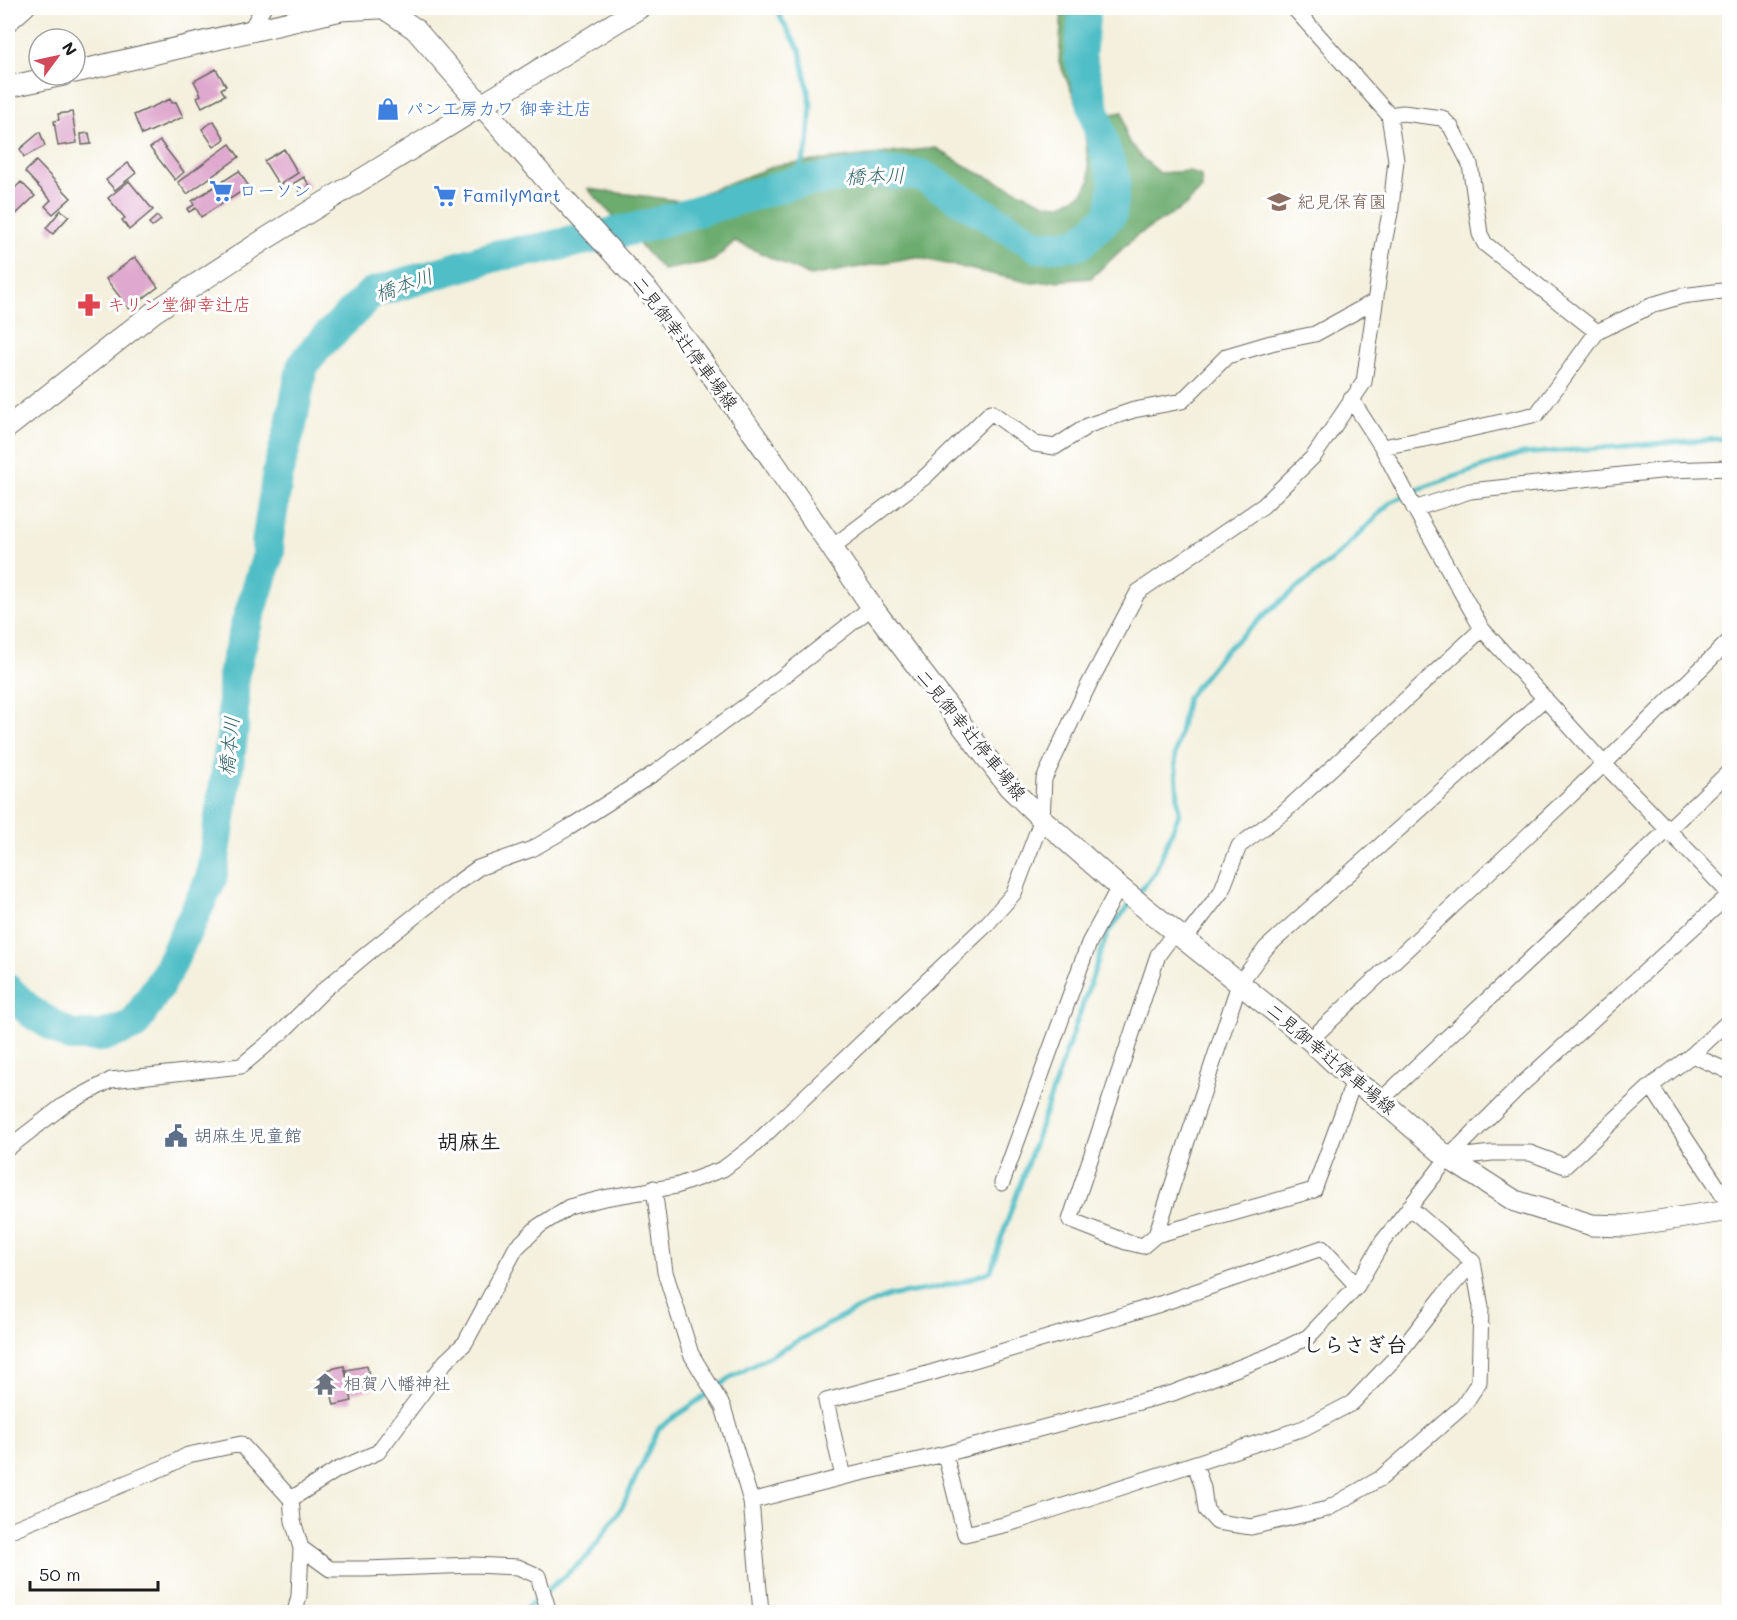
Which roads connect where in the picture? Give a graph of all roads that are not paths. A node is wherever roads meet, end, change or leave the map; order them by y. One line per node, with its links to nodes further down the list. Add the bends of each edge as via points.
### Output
1 (27, 8): 7 (street)
2 (263, 8): 8 (street)
3 (379, 8): 8 (main road, via 341,10)
4 (384, 8): 12 (main road, 二見御幸辻停車場線, via 416,29)
5 (639, 8): 12 (main road)
6 (1294, 8): 13 (street)
7 (8, 25)
8 (250, 31): 9 (main road)
9 (87, 69)
10 (27, 83): 11 (main road)
11 (8, 87)
12 (482, 104): 18 (main road, via 154,312); 22 (main road, 二見御幸辻停車場線, via 648,291)
13 (1389, 115): 15 (street, via 1396,160); 16 (street, via 1442,118 1451,127 1470,164 1480,234 1485,244)
14 (1730, 290): 16 (street, via 1655,304)
15 (1375, 301): 17 (street, via 1364,382); 22 (street, via 1315,334 1227,356 1182,401 1134,410 1089,425 1055,447 1035,444 991,412 926,476)
16 (1597, 333): 19 (street, via 1537,414 1430,438)
17 (1351, 399): 19 (street); 29 (street, via 1314,456 1263,506 1138,592 1044,778)
18 (8, 427)
19 (1385, 453): 21 (street)
20 (1730, 468): 21 (street, via 1470,490)
21 (1412, 506): 24 (street)
22 (831, 548): 23 (main road, 二見御幸辻停車場線)
23 (872, 607): 29 (main road, 二見御幸辻停車場線, via 1009,787); 42 (street, via 656,772 532,849 478,868 454,885 368,952 242,1066 111,1080 64,1105)
24 (1482, 629): 26 (street); 33 (street, via 1283,813 1239,846 1221,892)
25 (1730, 640): 27 (street)
26 (1545, 698): 27 (street); 34 (street, via 1266,948)
27 (1604, 764): 30 (street); 36 (street)
28 (1730, 771): 30 (street)
29 (1042, 819): 31 (main road, 二見御幸辻停車場線); 45 (street, via 1014,893 957,953 752,1147 723,1168 676,1185)
30 (1667, 830): 32 (street); 41 (street)
31 (1120, 888): 33 (main road, 二見御幸辻停車場線); 44 (street, via 1089,943)
32 (1729, 894): 43 (street, via 1519,1087)
33 (1180, 936): 34 (main road, 二見御幸辻停車場線); 48 (street, via 1158,955 1070,1220 1143,1246)
34 (1239, 984): 36 (main road, 二見御幸辻停車場線); 48 (street)
35 (1730, 1020): 37 (street)
36 (1310, 1040): 39 (main road, 二見御幸辻停車場線)
37 (1692, 1055): 38 (street); 40 (street)
38 (1730, 1072)
39 (1354, 1081): 41 (main road, 二見御幸辻停車場線); 48 (street, via 1314,1190)
40 (1651, 1086): 43 (street, via 1565,1166 1530,1153); 47 (street)
41 (1381, 1100): 43 (main road, 二見御幸辻停車場線)
42 (8, 1148)
43 (1448, 1158): 46 (street); 47 (main road, 二見御幸辻停車場線, via 1515,1201 1592,1225 1625,1226)
44 (1002, 1183)
45 (654, 1188): 54 (street, via 569,1207 539,1226 516,1248 465,1343 445,1362 378,1452 337,1470); 55 (street, via 665,1272 691,1354 723,1407)
46 (1409, 1207): 49 (street); 50 (street, via 1383,1241)
47 (1730, 1208)
48 (1156, 1235)
49 (1473, 1262): 52 (street, via 1396,1357 1352,1403 1304,1428); 52 (street, via 1481,1307 1479,1382 1463,1406 1381,1478 1327,1509 1251,1527 1217,1522 1206,1510)
50 (1357, 1286): 51 (street, via 1308,1337 1269,1356 1173,1393); 53 (street, via 1322,1248 1160,1304 826,1401)
51 (945, 1454): 52 (street, via 965,1534); 53 (street)
52 (1195, 1464)
53 (843, 1477): 55 (street)
54 (291, 1498): 56 (street, via 241,1444 188,1455); 57 (street)
55 (751, 1501): 60 (street)
56 (8, 1531)
57 (301, 1548): 58 (street, via 330,1569 518,1567 538,1576); 59 (street)
58 (547, 1607)
59 (296, 1612)
60 (761, 1612)

